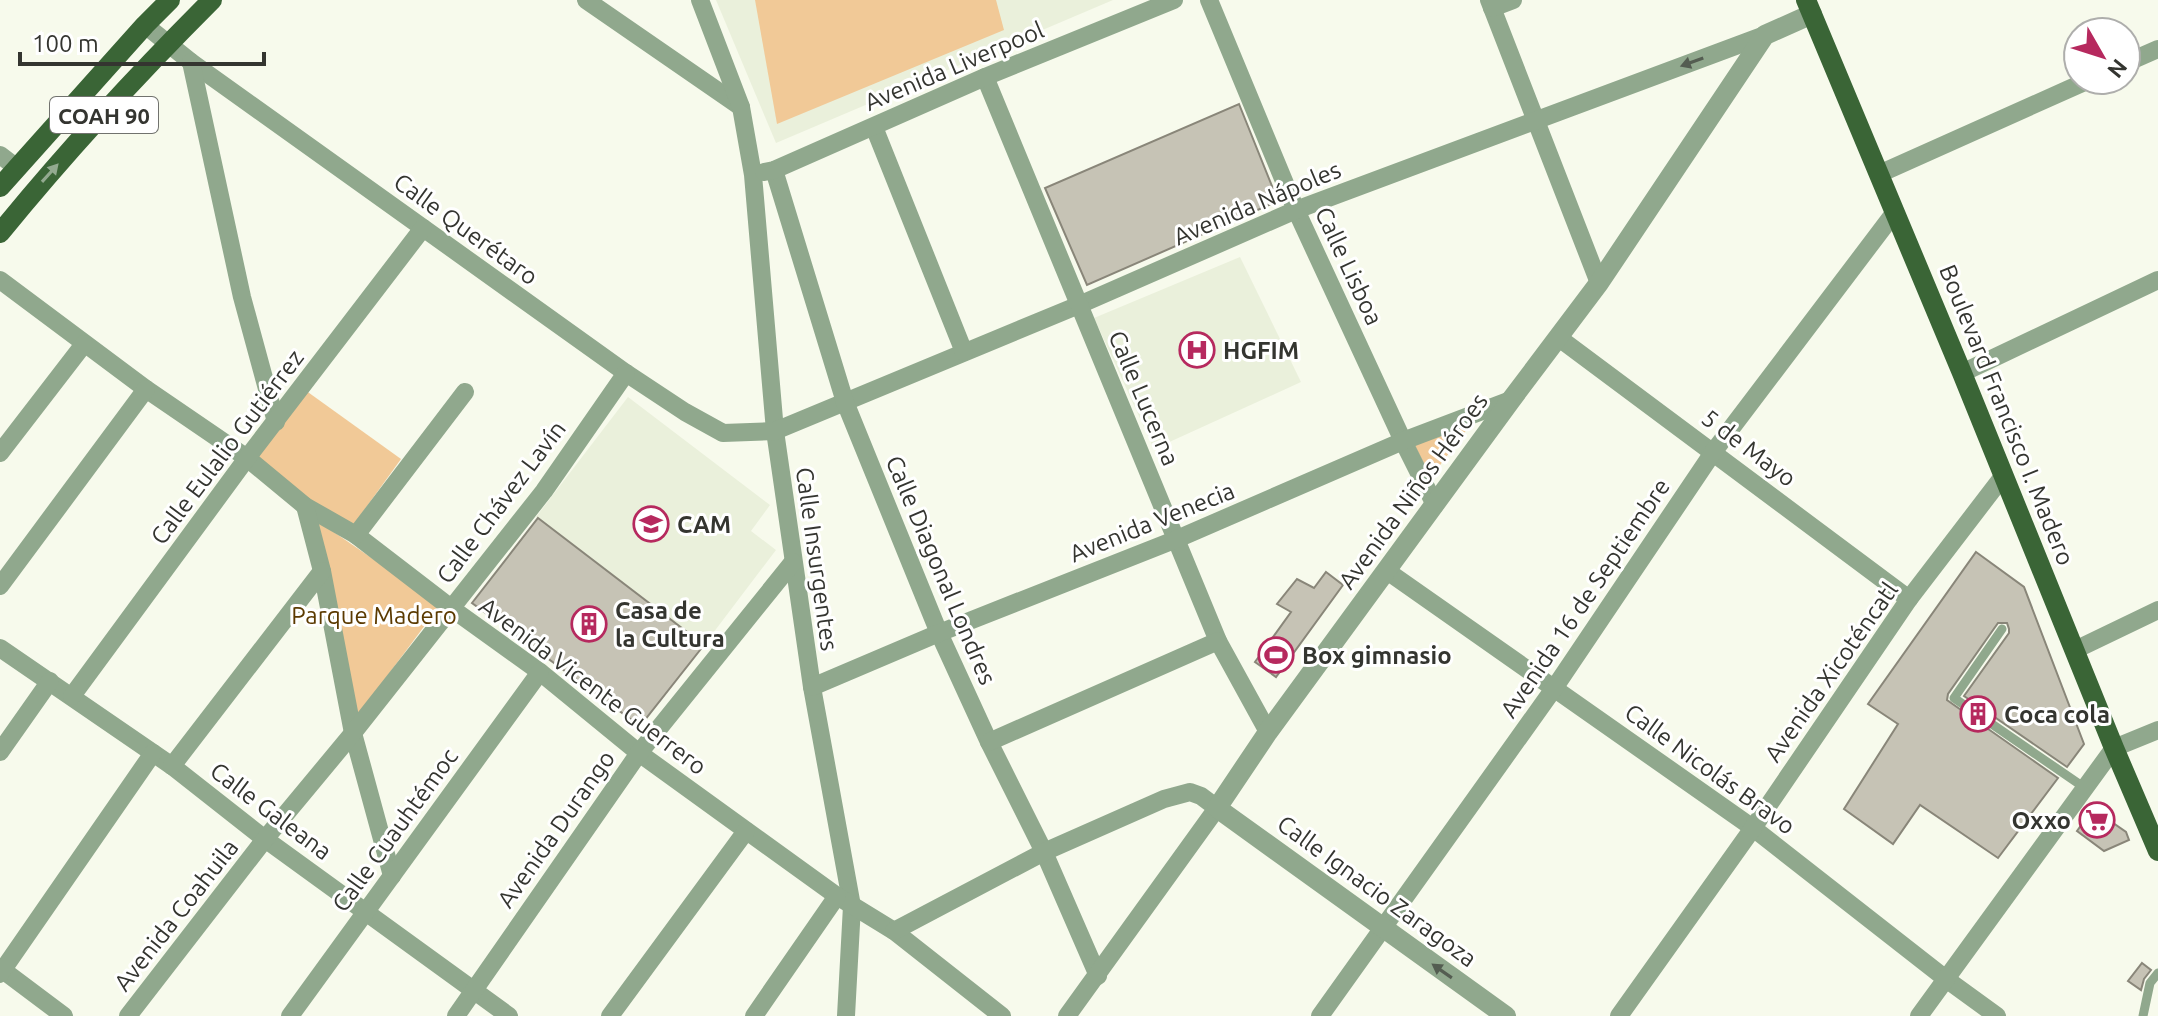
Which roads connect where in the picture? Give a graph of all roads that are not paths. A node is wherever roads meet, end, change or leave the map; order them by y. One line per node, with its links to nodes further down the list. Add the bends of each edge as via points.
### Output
1 (170, 0): 10 (main road, COAH 90)
2 (212, 0): 12 (main road, COAH 90)
3 (586, 0): 16 (street)
4 (700, 0): 16 (street)
5 (1174, 0): 14 (street, Avenida Liverpool)
6 (1209, 0): 25 (street, Calle Lisboa)
7 (1513, 0): 8 (street)
8 (1490, 4): 17 (street)
9 (1809, 7): 11 (street); 22 (main road, Boulevard Francisco I. Madero)
10 (145, 25): 12 (street, Calle Querétaro); 20 (main road, COAH 90)
11 (1765, 35): 17 (street, Avenida Nápoles, one-way to 17); 31 (street, Avenida Niños Héroes)
12 (168, 44): 13 (street, Calle Querétaro); 28 (main road, COAH 90, one-way to 12)
13 (191, 62): 27 (street, Calle Querétaro); 42 (street, via 242,297)
14 (985, 77): 18 (street, Avenida Liverpool); 32 (street, Calle Lucerna)
15 (2062, 92): 22 (street)
16 (741, 107): 23 (street, Calle Insurgentes)
17 (1536, 119): 25 (street, Avenida Nápoles); 31 (street)
18 (874, 127): 21 (street, Avenida Liverpool); 35 (street)
19 (0, 155): 20 (street)
20 (17, 168): 24 (main road, COAH 90)
21 (774, 170): 23 (street, Avenida Liverpool); 41 (street, Calle Diagonal Londres)
22 (1879, 174): 26 (main road, Boulevard Francisco I. Madero)
23 (753, 175): 43 (street, Calle Insurgentes)
24 (0, 187)
25 (1296, 210): 32 (street, Avenida Nápoles); 44 (street, Calle Lisboa)
26 (1895, 212): 37 (main road, Boulevard Francisco I. Madero); 45 (street, Avenida 16 de Septiembre)
27 (423, 228): 36 (street, Calle Querétaro); 42 (street, Calle Eulalio Gutiérrez)
28 (0, 233)
29 (0, 280): 34 (street, Avenida Vicente Guerrero)
30 (2158, 280): 37 (street)
31 (1599, 283): 33 (street, Avenida Niños Héroes)
32 (1079, 305): 35 (street, Avenida Nápoles); 52 (street, Calle Lucerna)
33 (1559, 338): 40 (street, Avenida Niños Héroes); 45 (street, 5 de Mayo)
34 (84, 344): 38 (street, Avenida Vicente Guerrero); 46 (street)
35 (964, 352): 41 (street, Avenida Nápoles)
36 (626, 373): 43 (street, Calle Querétaro, via 723,433); 58 (street, Calle Chávez Lavín, via 544,491)
37 (1962, 373): 48 (main road, Boulevard Francisco I. Madero)
38 (146, 389): 47 (street, Avenida Vicente Guerrero); 56 (street)
39 (465, 392): 51 (street)
40 (1511, 400): 44 (street, Avenida Venecia); 49 (street, Avenida Niños Héroes)
41 (845, 402): 43 (street, Avenida Nápoles); 61 (street, Calle Diagonal Londres)
42 (276, 422): 47 (street, Calle Eulalio Gutiérrez)
43 (775, 431): 53 (street, Calle Insurgentes)
44 (1403, 441): 49 (street, Calle Lisboa); 52 (street, Avenida Venecia)
45 (1714, 451): 57 (street, 5 de Mayo); 68 (street, Avenida 16 de Septiembre)
46 (0, 453)
47 (247, 458): 50 (street, Avenida Vicente Guerrero); 69 (street, Calle Eulalio Gutiérrez)
48 (2004, 475): 57 (street, Avenida Xicoténcatl); 64 (main road, Boulevard Francisco I. Madero)
49 (1435, 505): 55 (street, Avenida Niños Héroes)
50 (305, 506): 51 (street, Avenida Vicente Guerrero); 54 (street)
51 (356, 535): 58 (street, Avenida Vicente Guerrero)
52 (1177, 539): 61 (street, Avenida Venecia); 62 (street, Calle Lucerna)
53 (793, 562): 67 (street, Calle Insurgentes); 77 (street, Avenida Durango)
54 (322, 571): 72 (street); 78 (street)
55 (1387, 571): 68 (street, Calle Nicolás Bravo); 71 (street, Avenida Niños Héroes)
56 (0, 586)
57 (1909, 599): 81 (street, Avenida Xicoténcatl)
58 (451, 608): 65 (street, Avenida Vicente Guerrero); 72 (street, Calle Chávez Lavín)
59 (2158, 610): 64 (street)
60 (2002, 629): 79 (lane, via 1954,698)
61 (939, 633): 67 (street, Avenida Venecia); 73 (street, Calle Diagonal Londres)
62 (1218, 641): 71 (street, Calle Lucerna); 73 (street)
63 (0, 648): 66 (street, Calle Galeana)
64 (2075, 650): 74 (main road, Boulevard Francisco I. Madero)
65 (540, 672): 77 (street, Avenida Vicente Guerrero); 86 (street, Calle Cuauhtémoc)
66 (50, 681): 69 (street, Calle Galeana); 75 (street)
67 (812, 687): 87 (street, Calle Insurgentes)
68 (1555, 687): 81 (street, Calle Nicolás Bravo); 89 (street, Avenida 16 de Septiembre)
69 (72, 696): 76 (street, Calle Galeana)
70 (2158, 730): 74 (street)
71 (1268, 732): 80 (street, Avenida Niños Héroes)
72 (353, 733): 83 (street, Avenida Coahuila); 86 (street)
73 (989, 742): 85 (street, Calle Diagonal Londres)
74 (2114, 748): 79 (street); 84 (main road, Boulevard Francisco I. Madero)
75 (0, 752)
76 (153, 753): 78 (street, Calle Galeana); 91 (street)
77 (639, 753): 82 (street, Avenida Vicente Guerrero); 95 (street, Avenida Durango)
78 (172, 766): 83 (street, Calle Galeana)
79 (2085, 788): 94 (street)
80 (1217, 808): 85 (street, via 1190,792 1178,794); 89 (street, Calle Ignacio Zaragoza); 93 (street, Avenida Niños Héroes)
81 (1753, 828): 94 (street, Calle Nicolás Bravo); 108 (street, Avenida Xicoténcatl)
82 (746, 831): 87 (street, Avenida Vicente Guerrero); 101 (street)
83 (265, 839): 88 (street, Calle Galeana); 97 (street, Avenida Coahuila)
84 (2158, 851)
85 (1044, 852): 90 (street); 93 (street, Calle Diagonal Londres)
86 (392, 876): 88 (street, Calle Cuauhtémoc)
87 (844, 901): 90 (street, Avenida Vicente Guerrero); 102 (street); 103 (street, Calle Insurgentes)
88 (366, 911): 95 (street, Calle Galeana); 98 (street, Calle Cuauhtémoc)
89 (1382, 928): 106 (street, Avenida 16 de Septiembre); 107 (street, Calle Ignacio Zaragoza, one-way to 89)
90 (894, 931): 104 (street, Avenida Vicente Guerrero)
91 (1, 971): 96 (street)
92 (2158, 973): 111 (lane, via 2150,983)
93 (1098, 976): 105 (street, Avenida Niños Héroes)
94 (1946, 979): 109 (street); 110 (street, Calle Nicolás Bravo)
95 (475, 990): 99 (street, Avenida Durango); 100 (street, Calle Galeana)
96 (64, 1016)
97 (128, 1016)
98 (290, 1016)
99 (456, 1016)
100 (509, 1016)
101 (610, 1016)
102 (754, 1016)
103 (846, 1016)
104 (1002, 1016)
105 (1067, 1016)
106 (1320, 1016)
107 (1506, 1016)
108 (1619, 1016)
109 (1919, 1016)
110 (1997, 1016)
111 (2143, 1016)

